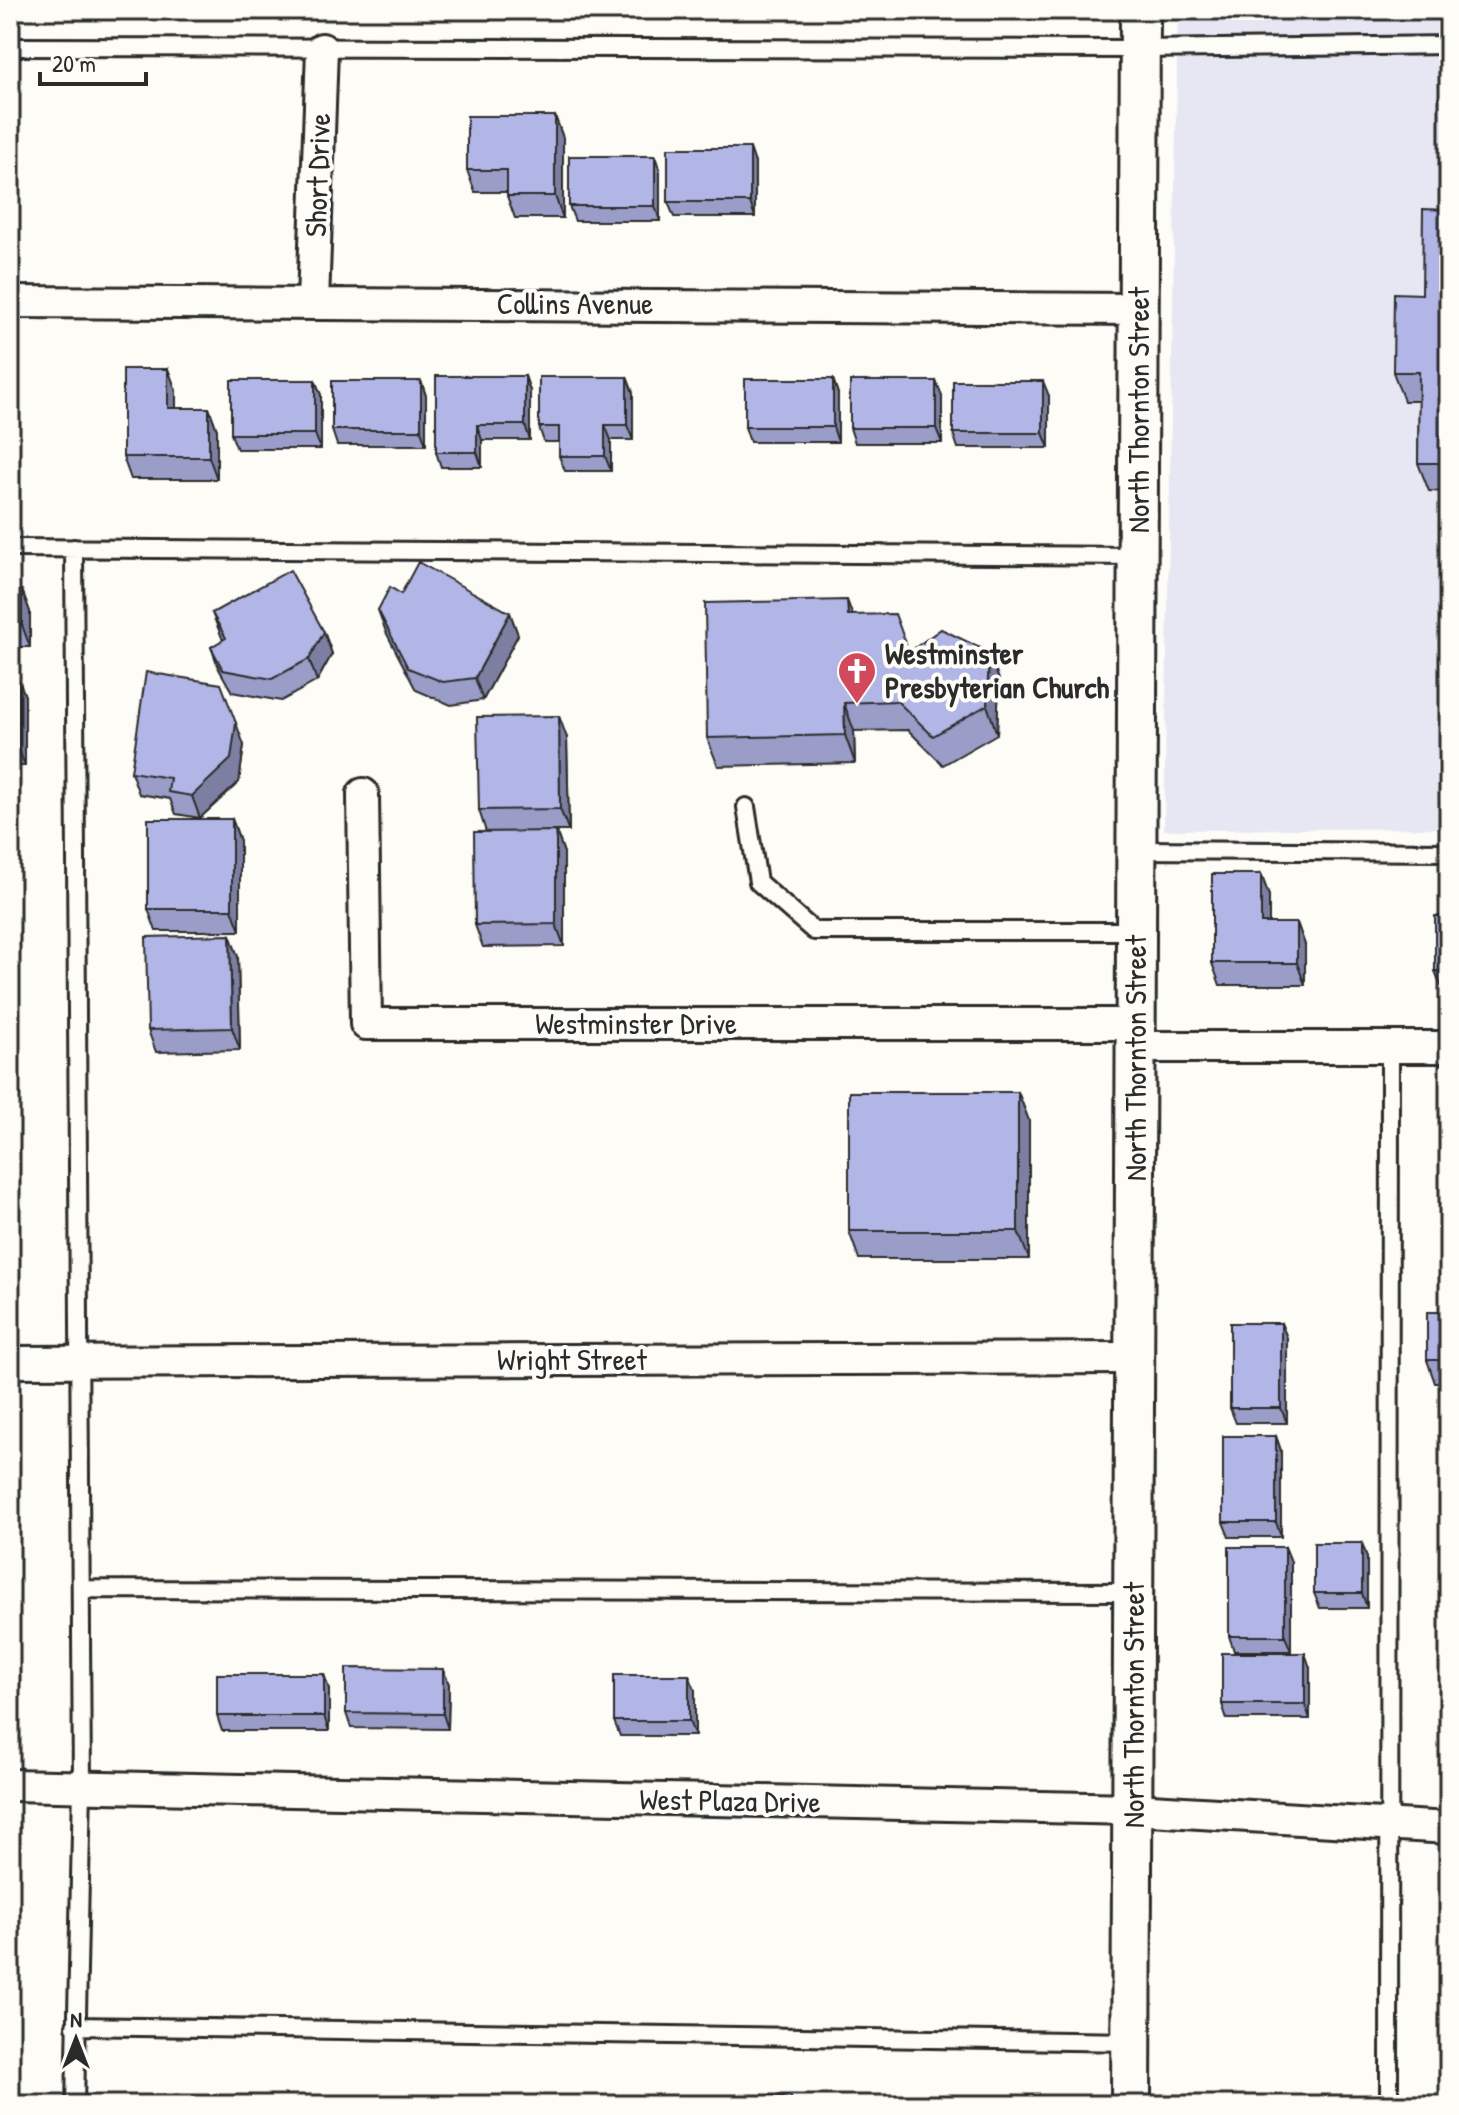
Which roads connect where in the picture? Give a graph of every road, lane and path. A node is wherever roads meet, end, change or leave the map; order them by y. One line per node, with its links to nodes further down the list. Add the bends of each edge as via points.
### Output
1 (1140, 10): 5 (street, North Thornton Street)
2 (1449, 45): 5 (lane)
3 (10, 47): 4 (lane)
4 (322, 49): 5 (lane); 7 (street, Short Drive)
5 (1140, 49): 8 (street, North Thornton Street)
6 (10, 302): 7 (street, Collins Avenue)
7 (313, 302): 8 (street, Collins Avenue)
8 (1139, 309): 11 (street, North Thornton Street)
9 (10, 548): 10 (lane)
10 (74, 548): 11 (lane); 21 (lane)
11 (1138, 556): 14 (street, North Thornton Street)
12 (363, 794): 17 (street, Westminster Drive, via 366,1024)
13 (746, 807): 16 (lane, via 758,882 814,931)
14 (1137, 850): 15 (lane); 16 (street, North Thornton Street)
15 (1449, 852)
16 (1137, 931): 17 (street, North Thornton Street)
17 (1136, 1036): 18 (street); 20 (street, North Thornton Street)
18 (1390, 1047): 19 (street); 28 (lane)
19 (1449, 1047)
20 (1135, 1358): 21 (street, Wright Street); 24 (street, North Thornton Street)
21 (80, 1361): 22 (street, Wright Street); 23 (lane)
22 (10, 1362)
23 (81, 1589): 24 (lane); 26 (lane)
24 (1134, 1592): 27 (street, North Thornton Street)
25 (10, 1785): 26 (street, West Plaza Drive)
26 (82, 1787): 27 (street, West Plaza Drive); 30 (lane)
27 (1134, 1809): 28 (street, West Plaza Drive); 31 (street, North Thornton Street)
28 (1387, 1824): 29 (street, West Plaza Drive); 34 (lane)
29 (1449, 1828)
30 (75, 2026): 31 (lane); 32 (lane)
31 (1132, 2042): 33 (street, North Thornton Street)
32 (75, 2105)
33 (1131, 2105)
34 (1389, 2105)

